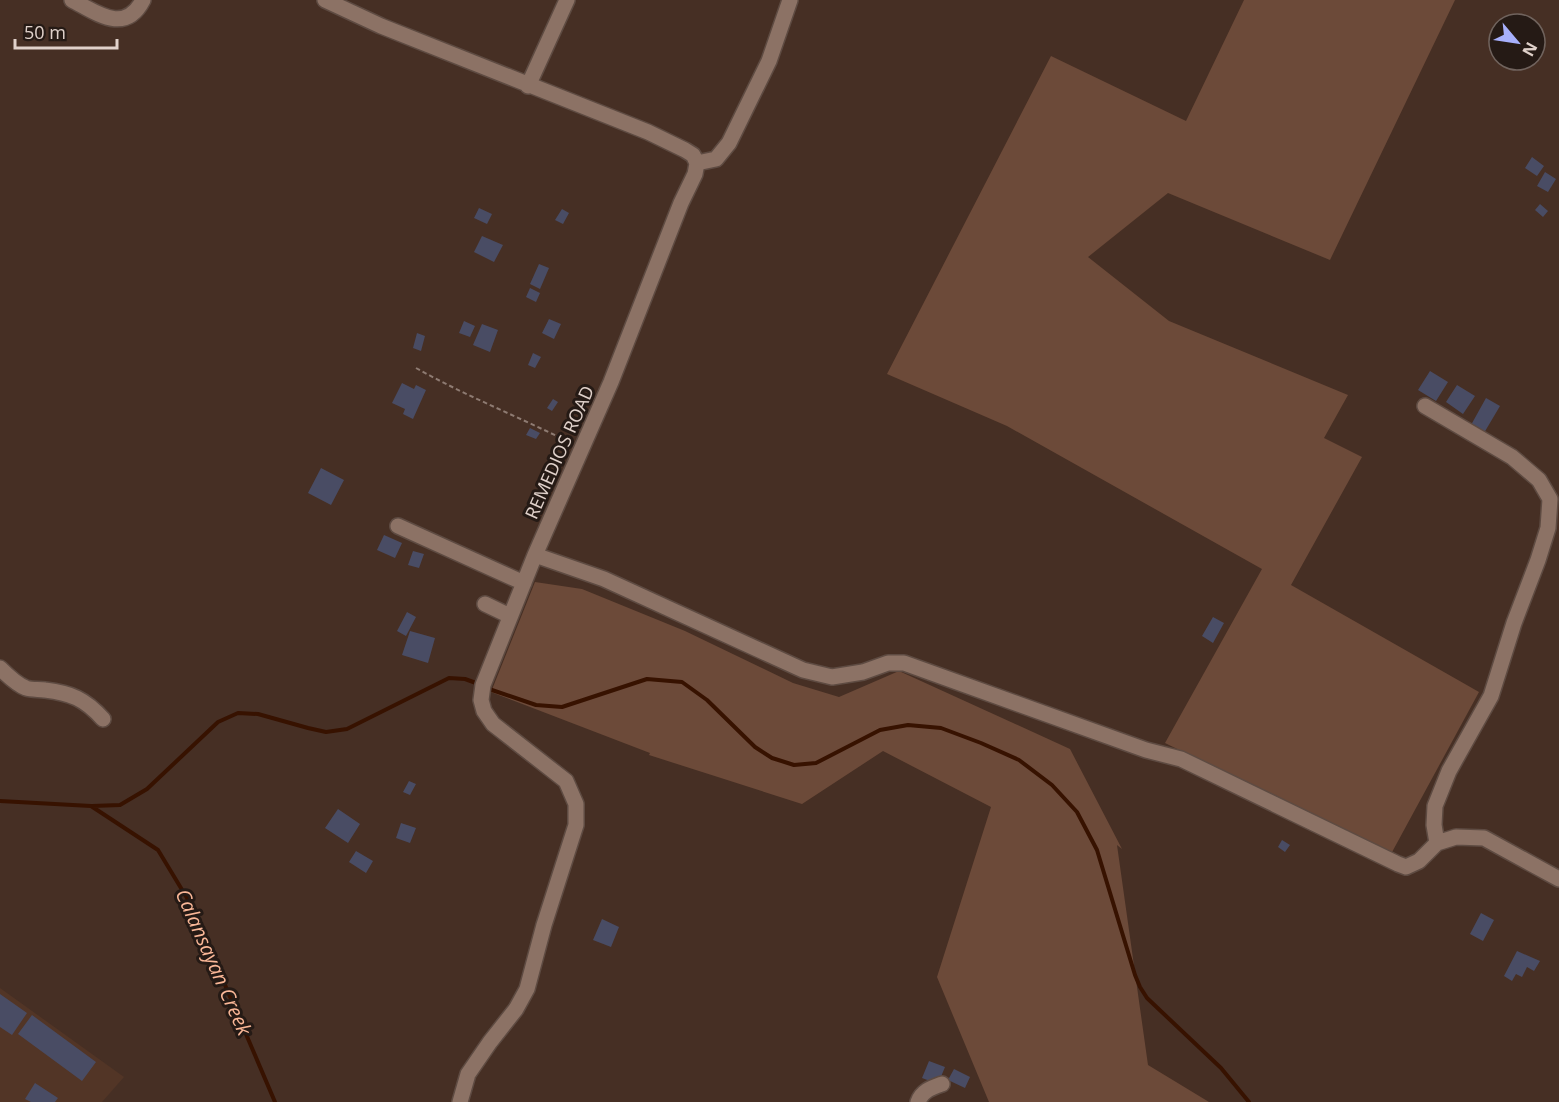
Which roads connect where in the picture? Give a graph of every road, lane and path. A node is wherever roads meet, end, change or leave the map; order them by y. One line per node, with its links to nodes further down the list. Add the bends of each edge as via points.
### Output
1 (72, 0): 2 (street, via 104,16 125,19)
2 (143, 0)
3 (325, 0): 6 (street)
4 (567, 0): 6 (street)
5 (790, 0): 7 (street, via 769,62 729,143 716,159)
6 (528, 86): 7 (street, via 648,132 685,150)
7 (698, 163): 10 (street, REMEDIOS ROAD)
8 (416, 368): 10 (path)
9 (1425, 406): 18 (street, via 1512,457 1539,480 1550,499 1548,528 1491,696 1449,771 1436,806)
10 (581, 448): 12 (street, REMEDIOS ROAD)
11 (398, 526): 13 (street)
12 (535, 555): 13 (street, REMEDIOS ROAD); 18 (street, via 604,579 803,670 832,677 888,663 904,663 1181,759 1406,867 1419,861)
13 (524, 583): 15 (street, REMEDIOS ROAD)
14 (485, 604): 15 (street)
15 (510, 616): 21 (street, REMEDIOS ROAD, via 483,685 484,711 493,724 566,782 576,804 576,825 527,989 468,1074)
16 (0, 668): 17 (street, via 26,688 73,695 91,705)
17 (103, 719)
18 (1437, 843): 19 (street, via 1456,837 1484,838)
19 (1559, 879)
20 (942, 1083): 22 (street, via 928,1089)
21 (460, 1102)
22 (918, 1102)

